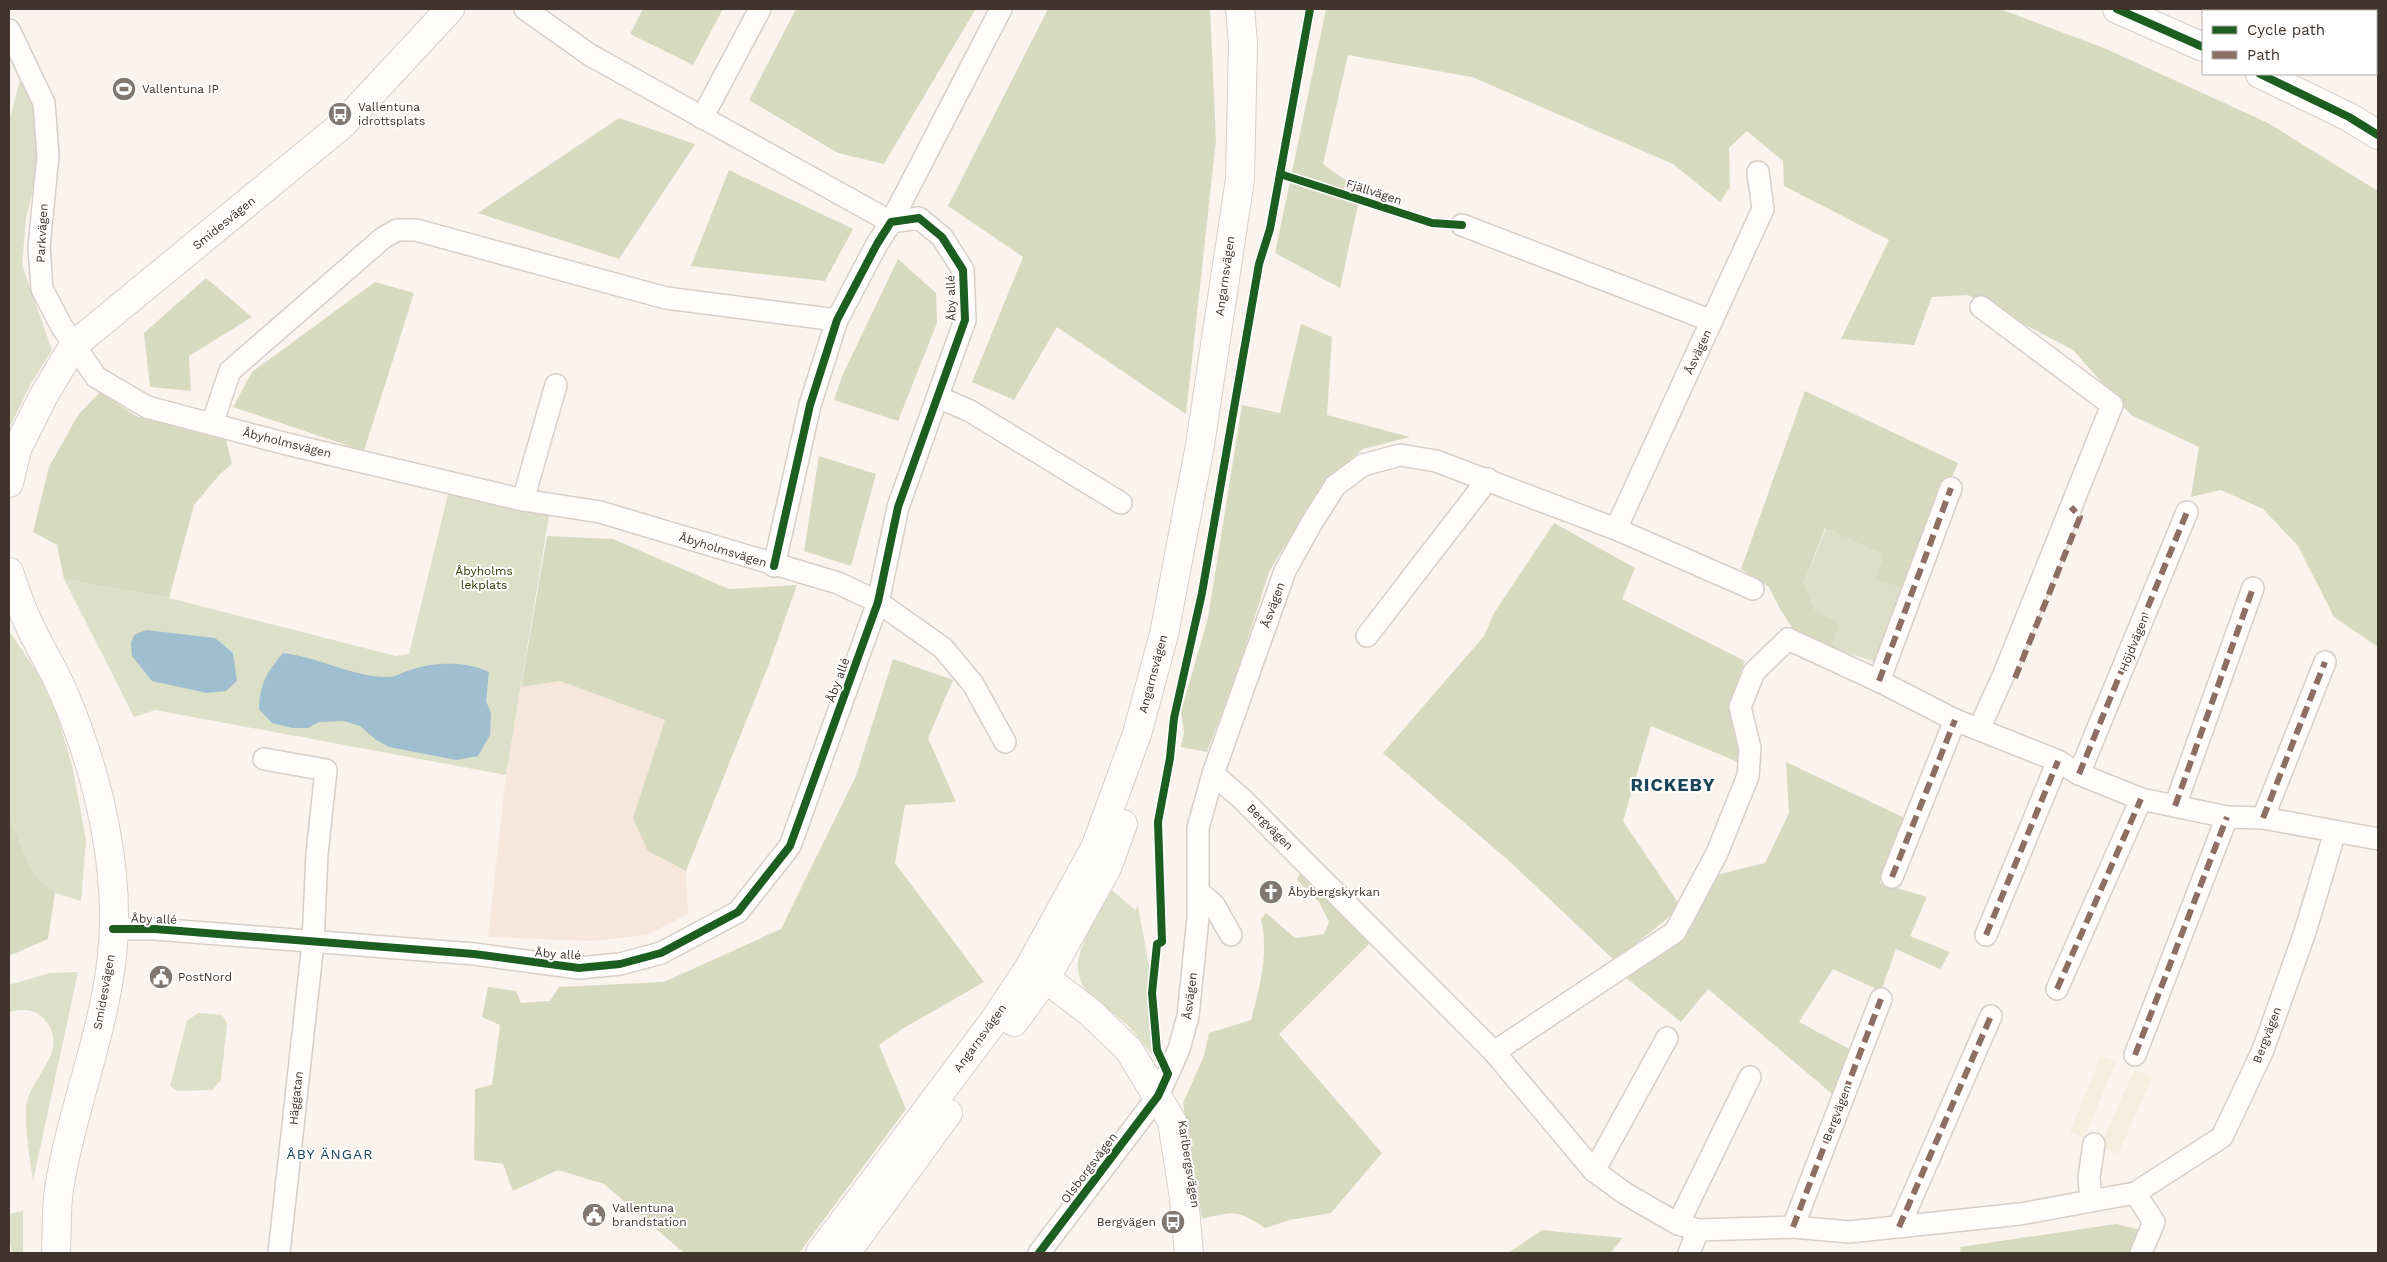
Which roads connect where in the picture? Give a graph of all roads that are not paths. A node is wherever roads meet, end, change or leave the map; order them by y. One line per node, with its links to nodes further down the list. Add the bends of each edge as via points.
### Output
1 (450, 9): 19 (main road, Smidesvägen, via 343,124)
2 (525, 9): 11 (street, via 590,55)
3 (760, 9): 11 (street)
4 (1002, 9): 14 (street)
5 (1240, 9): 61 (main road, Angarnsvägen, via 1243,43 1240,179 1200,445 1164,634 1137,734 1095,848)
6 (1254, 9): 61 (main road, Angarnsvägen, via 1253,117 1241,246 1182,622 1150,748 1107,868)
7 (2117, 9): 9 (main road)
8 (9, 30): 19 (street, Parkvägen, via 44,103 53,107 39,247 42,289)
9 (2202, 47)
10 (2262, 75): 12 (main road)
11 (702, 118): 14 (street)
12 (2375, 126)
13 (1758, 172): 18 (street, Åsvägen, via 1763,209)
14 (891, 222): 17 (street); 21 (street, Åby allé, via 919,218 942,237 963,270 965,320)
15 (1462, 225): 18 (street)
16 (1981, 307): 29 (street, via 2112,405)
17 (837, 320): 22 (street, via 666,298 416,230 397,230 383,238 230,371); 32 (street, via 810,405)
18 (1712, 321): 31 (street, Åsvägen)
19 (74, 344): 22 (street, Åbyholmsvägen, via 96,377 147,407); 23 (main road, Smidesvägen)
20 (556, 385): 27 (street)
21 (938, 397): 28 (street, via 970,411); 36 (street, Åby allé, via 898,507)
22 (212, 424): 27 (street, Åbyholmsvägen)
23 (13, 453): 25 (main road, Smidesvägen)
24 (1488, 479): 31 (street, Åsvägen); 38 (street); 47 (street, Åsvägen, via 1436,460 1400,455 1363,465 1335,486 1285,571)
25 (9, 483)
26 (1951, 488): 41 (street)
27 (522, 500): 32 (street, Åbyholmsvägen, via 600,512)
28 (1121, 503)
29 (2071, 507): 40 (street, via 2080,517); 43 (street)
30 (2187, 512): 48 (street, Höjdvägen)
31 (1616, 530): 35 (street, Åsvägen)
32 (774, 566): 36 (street, Åbyholmsvägen, via 838,583)
33 (9, 572): 37 (main road, Smidesvägen)
34 (2253, 588): 50 (street)
35 (1754, 590)
36 (878, 602): 44 (street, Åbyholmsvägen, via 943,648 973,684); 60 (street, Åby allé, via 790,846 738,912 661,953 620,964 579,968 474,954)
37 (18, 613): 57 (main road, Smidesvägen, via 62,688 102,806 111,865)
38 (1367, 636)
39 (2325, 662): 52 (street)
40 (2015, 678)
41 (1878, 681): 42 (street); 66 (street, via 1788,639 1754,672 1740,707 1750,748 1748,776 1717,853 1675,932)
42 (1955, 720): 43 (street); 55 (street)
43 (1979, 729): 46 (street)
44 (1005, 742)
45 (264, 758): 60 (street, via 326,770 317,854)
46 (2058, 761): 48 (street); 59 (street)
47 (1213, 774): 56 (street, Åsvägen, via 1198,828); 66 (street, Bergvägen, via 1240,797)
48 (2080, 774): 49 (street)
49 (2141, 798): 50 (street); 62 (street)
50 (2174, 806): 51 (street)
51 (2227, 817): 52 (street); 67 (street)
52 (2262, 818): 53 (street)
53 (2335, 832): 54 (street); 72 (street, Bergvägen, via 2305,932 2263,1050 2222,1137)
54 (2378, 839)
55 (1892, 877)
56 (1198, 891): 58 (street, via 1214,905); 69 (street, Åsvägen, via 1188,1016 1180,1049)
57 (113, 929): 60 (street, Åby allé, via 155,929); 77 (main road, Smidesvägen, via 111,965 99,1026 59,1190)
58 (1231, 935)
59 (1986, 935)
60 (313, 943): 78 (street, Häggatan)
61 (1038, 972): 69 (main road, Karlbergsvägen, via 1091,1013 1129,1050); 79 (main road, Angarnsvägen, via 996,1018); 80 (main road, Angarnsvägen)
62 (2057, 989)
63 (1881, 999): 75 (street, Bergvägen)
64 (1991, 1016): 76 (street)
65 (1667, 1038): 71 (street)
66 (1494, 1052): 71 (street, Bergvägen)
67 (2135, 1055)
68 (1750, 1077): 74 (street)
69 (1158, 1096): 81 (street, Olsborgsvägen); 82 (main road, Karlbergsvägen, via 1172,1121)
70 (2094, 1144): 73 (street, via 2089,1178)
71 (1594, 1171): 74 (street, Bergvägen, via 1626,1194)
72 (2135, 1193): 73 (street, Bergvägen); 84 (street, via 2154,1222)
73 (2091, 1201): 76 (street, Bergvägen, via 2020,1214)
74 (1688, 1227): 75 (street, Bergvägen); 83 (street)
75 (1793, 1227): 76 (street, Bergvägen, via 1849,1232)
76 (1899, 1227)
77 (56, 1253)
78 (279, 1253)
79 (820, 1253)
80 (846, 1253)
81 (1038, 1253)
82 (1189, 1253)
83 (1689, 1253)
84 (2141, 1253)

